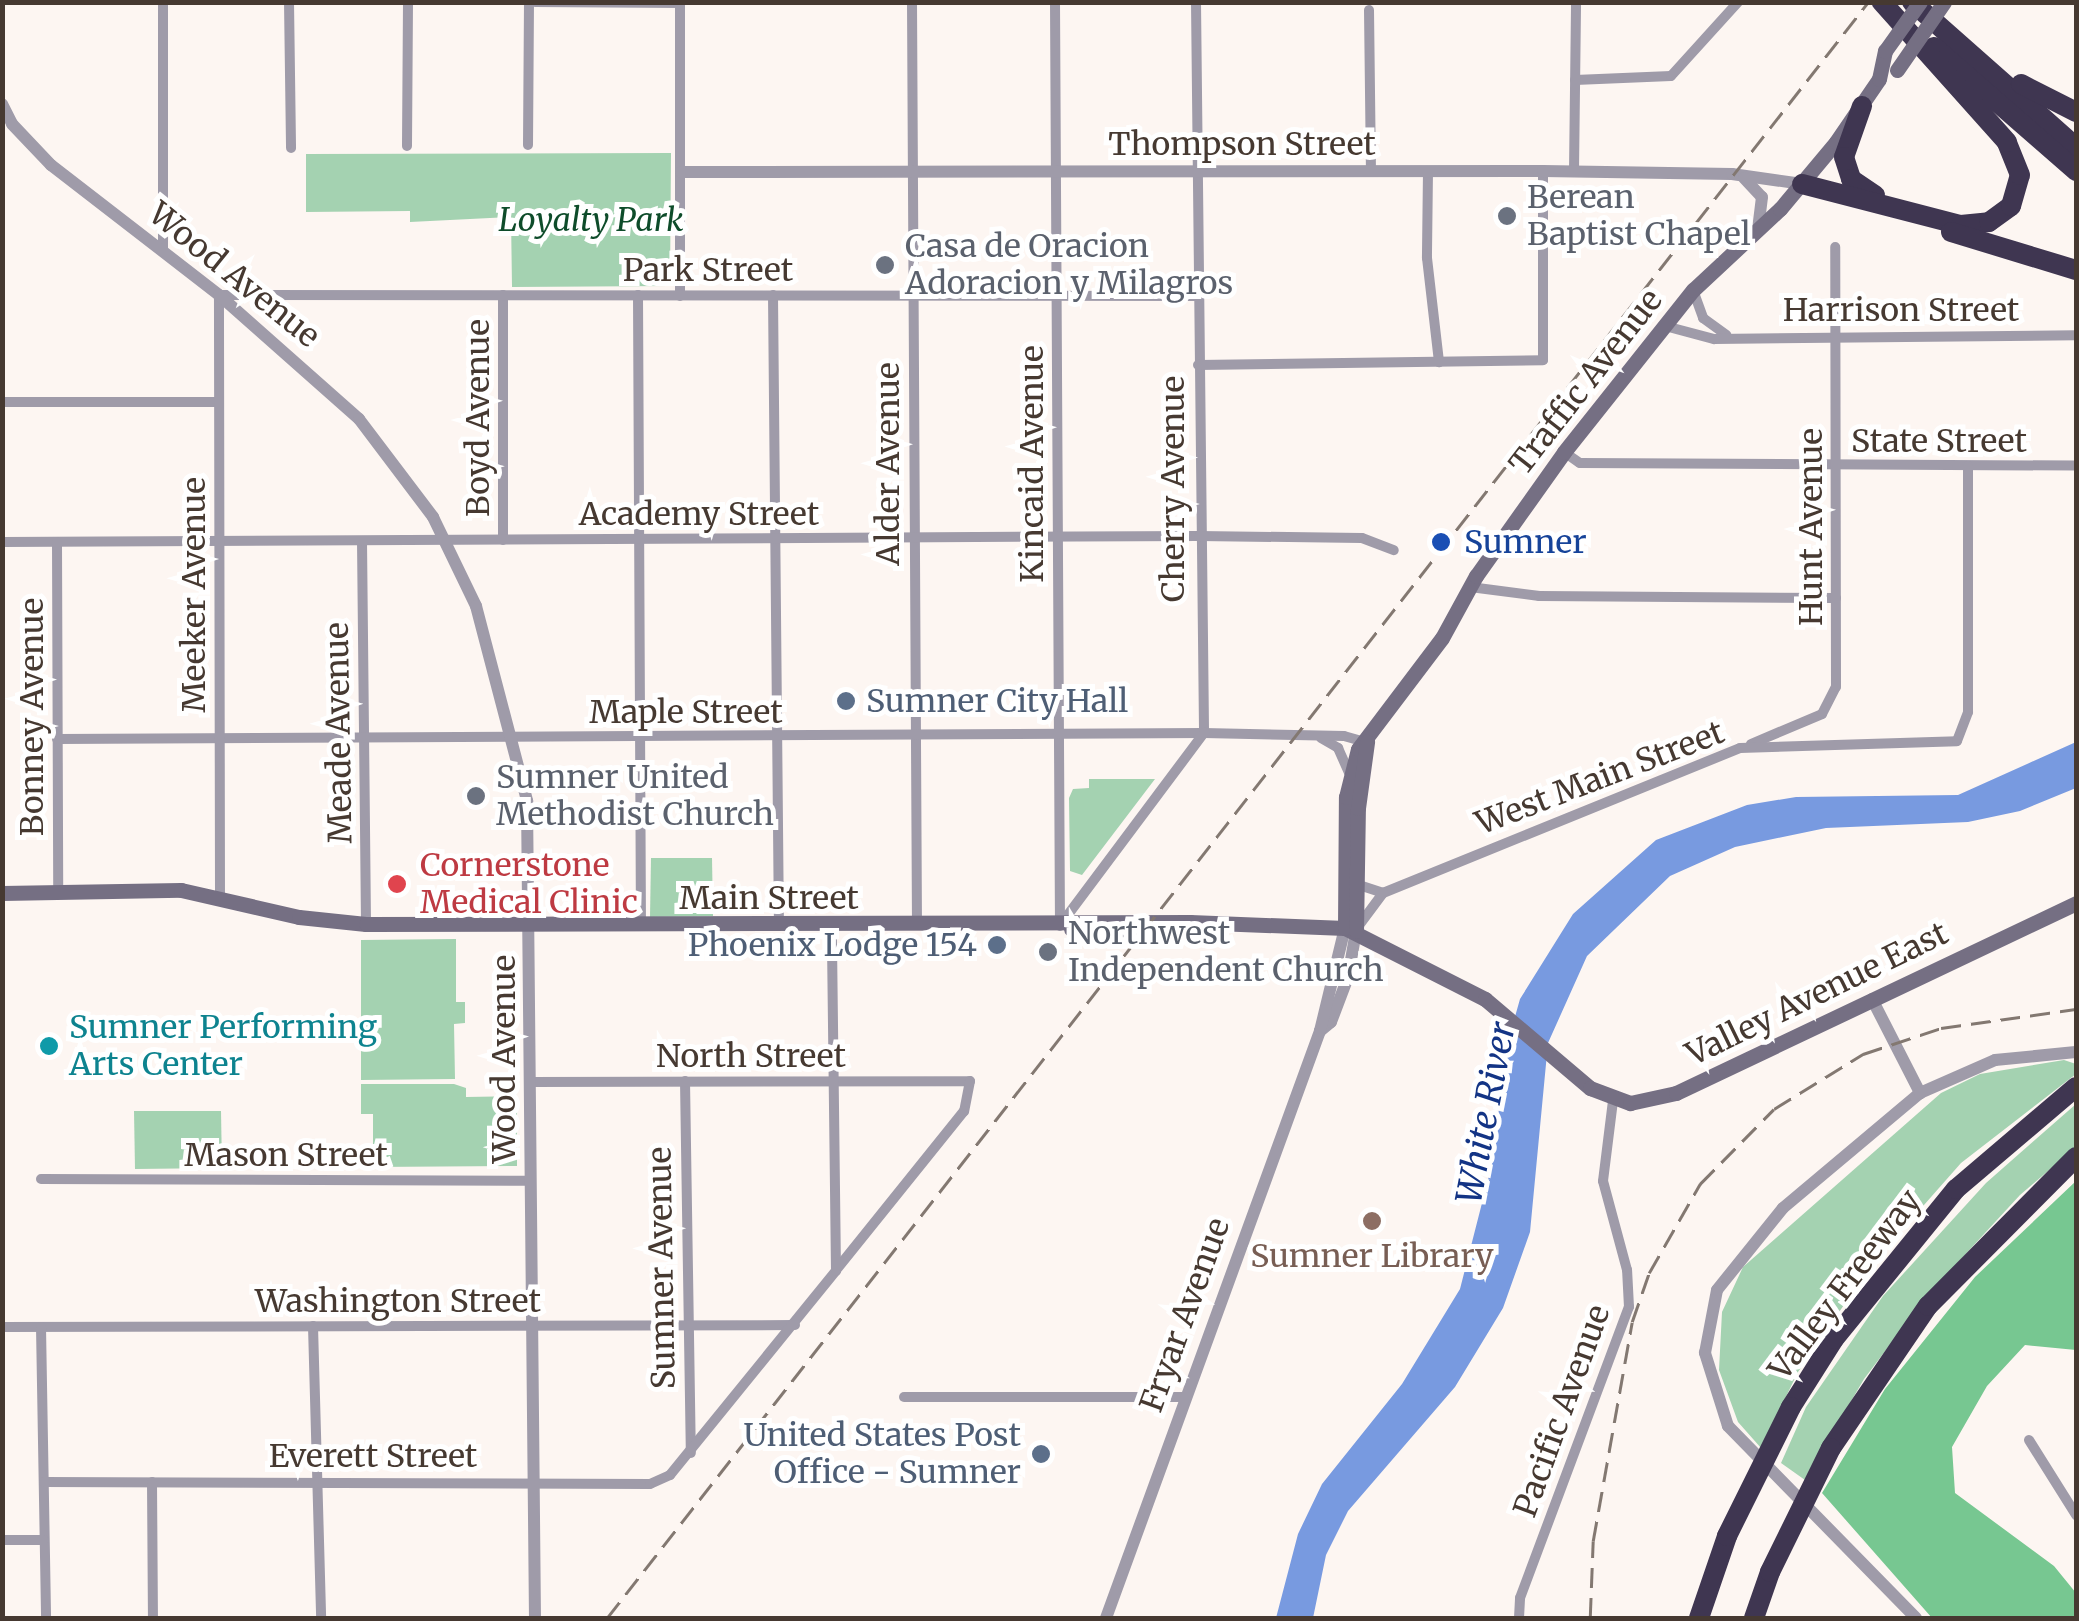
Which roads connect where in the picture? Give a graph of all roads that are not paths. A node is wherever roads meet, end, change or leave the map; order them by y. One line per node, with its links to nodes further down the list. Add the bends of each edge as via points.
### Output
1 (163, 2): 39 (street)
2 (289, 2): 24 (street)
3 (408, 2): 21 (street)
4 (532, 2): 14 (street); 22 (street)
5 (912, 2): 25 (street, Alder Avenue)
6 (1055, 2): 26 (street, Kincaid Avenue)
7 (1196, 2): 27 (street, Cherry Avenue)
8 (1576, 2): 17 (street)
9 (1738, 2): 17 (street, via 1671,76)
10 (1883, 2): 31 (highway); 36 (highway, via 2007,142 2020,174 2011,206 1989,222 1962,226)
11 (1912, 2): 23 (highway)
12 (1923, 2): 16 (main road, Traffic Avenue, bridge, via 1885,51); 20 (highway, via 2021,84)
13 (1944, 2): 16 (main road, Traffic Avenue, bridge, via 1896,70)
14 (680, 3): 32 (street)
15 (1368, 10): 28 (street)
16 (1879, 79): 19 (main road, Traffic Avenue)
17 (1574, 80): 33 (street)
18 (2, 104): 39 (street, Wood Avenue, via 51,165)
19 (1862, 106): 35 (main road, Traffic Avenue); 36 (highway, via 1846,170 1861,188)
20 (2076, 112)
21 (407, 146)
22 (528, 146)
23 (2076, 147)
24 (291, 148)
25 (912, 171): 26 (street, Thompson Street); 32 (street, Thompson Street); 47 (street, Alder Avenue)
26 (1056, 171): 27 (street, Thompson Street); 48 (street, Kincaid Avenue)
27 (1197, 171): 28 (street, Thompson Street); 49 (street, Cherry Avenue)
28 (1371, 171): 29 (street, Thompson Street)
29 (1428, 171): 30 (street, Thompson Street); 54 (street, via 1426,258)
30 (1543, 171): 33 (street, Thompson Street); 54 (street, via 1543,360)
31 (2076, 171)
32 (681, 172): 45 (street)
33 (1574, 172): 34 (street, Thompson Street)
34 (1732, 174): 35 (street, Thompson Street); 37 (street, via 1761,192)
35 (1802, 184): 36 (highway); 37 (main road, Traffic Avenue); 40 (highway)
36 (1909, 211)
37 (1758, 230): 41 (main road, Traffic Avenue)
38 (1836, 247): 52 (street, Hunt Avenue)
39 (164, 252): 42 (street, Wood Avenue)
40 (2076, 270)
41 (1693, 290): 50 (main road, Traffic Avenue); 51 (street, via 1703,318)
42 (219, 294): 43 (street, Park Street); 57 (street, Meeker Avenue); 69 (street, Wood Avenue, via 359,418)
43 (503, 295): 44 (street, Park Street); 66 (street, Boyd Avenue)
44 (638, 295): 45 (street, Park Street); 67 (street)
45 (680, 296): 46 (street, Park Street)
46 (773, 296): 47 (street, Park Street); 65 (street)
47 (912, 296): 48 (street, Park Street); 64 (street, Alder Avenue)
48 (1056, 296): 49 (street, Park Street); 63 (street, Kincaid Avenue)
49 (1198, 296): 55 (street, Cherry Avenue)
50 (1665, 326): 51 (street, Harrison Street, via 1695,338); 58 (main road, Traffic Avenue)
51 (1726, 335): 52 (street, Harrison Street)
52 (1836, 335): 53 (street, Harrison Street); 59 (street, Hunt Avenue)
53 (2076, 336)
54 (1439, 362): 55 (street)
55 (1198, 366): 62 (street, Cherry Avenue)
56 (2, 402): 57 (street)
57 (218, 402): 72 (street, Meeker Avenue)
58 (1564, 452): 59 (street, State Street, via 1580,463); 74 (main road, Traffic Avenue)
59 (1836, 466): 60 (street, State Street); 75 (street, Hunt Avenue)
60 (1968, 466): 61 (street, State Street); 87 (street, West Main Street, via 1968,703 1961,738 1934,747)
61 (2076, 466)
62 (1198, 536): 63 (street, Academy Street); 73 (street, Academy Street, via 1362,538); 76 (street, Cherry Avenue)
63 (1057, 537): 64 (street, Academy Street); 77 (street, Kincaid Avenue)
64 (914, 538): 65 (street, Academy Street); 79 (street, Alder Avenue)
65 (775, 539): 67 (street, Academy Street); 78 (street)
66 (503, 540): 67 (street, Academy Street); 69 (street, Academy Street)
67 (639, 540): 82 (street)
68 (362, 541): 69 (street, Academy Street); 72 (street, Academy Street); 84 (street, Meade Avenue)
69 (445, 541): 81 (street, Wood Avenue, via 476,606)
70 (2, 542): 71 (street, Academy Street)
71 (57, 542): 72 (street, Academy Street); 85 (street, Bonney Avenue)
72 (219, 542): 83 (street, Meeker Avenue)
73 (1394, 550)
74 (1470, 587): 75 (street, via 1539,596); 86 (main road, Traffic Avenue)
75 (1836, 598): 87 (street, Hunt Avenue, via 1836,687 1827,708 1797,728)
76 (1204, 733): 77 (street, Maple Street); 80 (street, Maple Street); 102 (street)
77 (1058, 734): 79 (street, Maple Street); 102 (street, Kincaid Avenue)
78 (776, 736): 79 (street, Maple Street); 82 (street, Maple Street); 99 (street)
79 (915, 736): 101 (street, Alder Avenue)
80 (1315, 736): 86 (street, Maple Street); 88 (street, via 1338,748)
81 (516, 737): 82 (street, Maple Street); 84 (street, Maple Street); 97 (street, Wood Avenue, via 528,801)
82 (640, 737): 98 (street)
83 (220, 738): 84 (street, Maple Street); 85 (street, Maple Street); 93 (street, Meeker Avenue)
84 (364, 738): 96 (street, Meade Avenue)
85 (58, 739): 90 (street, Bonney Avenue)
86 (1367, 742): 88 (main road, Traffic Avenue); 89 (main road, Traffic Avenue)
87 (1740, 748): 91 (street, West Main Street)
88 (1350, 775): 95 (main road, Traffic Avenue)
89 (1356, 884): 91 (street); 95 (main road, Traffic Avenue)
90 (58, 892): 92 (main road, Main Street); 93 (main road, Main Street, via 181,890)
91 (1383, 892): 103 (street)
92 (2, 893)
93 (220, 896): 96 (main road, Main Street, via 299,917)
94 (2076, 903): 104 (main road, Valley Avenue East)
95 (1351, 911): 103 (main road)
96 (366, 924): 97 (main road, Main Street)
97 (531, 925): 98 (main road, Main Street); 107 (street, Wood Avenue)
98 (642, 925): 99 (main road, Main Street)
99 (779, 926): 100 (main road, Main Street)
100 (832, 926): 101 (main road, Main Street); 108 (street)
101 (917, 926): 102 (main road, Main Street)
102 (1060, 926): 103 (main road, Main Street)
103 (1350, 929): 112 (main road, via 1485,999); 123 (street, Fryar Avenue, via 1320,1031)
104 (1872, 999): 111 (street); 112 (main road, Valley Avenue East, via 1660,1100)
105 (2076, 1052): 111 (street, via 2022,1055 1949,1076)
106 (685, 1081): 107 (street, North Street); 108 (street, North Street); 118 (street, Sumner Avenue)
107 (531, 1082): 115 (street, Wood Avenue)
108 (834, 1082): 109 (street, North Street); 116 (street)
109 (970, 1082): 116 (street, Everett Street, via 964,1112)
110 (2076, 1086): 140 (highway, Valley Freeway, bridge, via 1956,1189 1834,1339 1790,1407 1728,1536)
111 (1920, 1094): 142 (street, via 1783,1208 1743,1250 1716,1290 1705,1331 1708,1377 1734,1436)
112 (1613, 1101): 139 (street, Pacific Avenue, via 1603,1180 1629,1307 1520,1598)
113 (2076, 1157): 141 (highway, bridge, via 1928,1306 1831,1448)
114 (41, 1179): 115 (street, Mason Street)
115 (531, 1181): 117 (street, Wood Avenue)
116 (836, 1270): 119 (street, Everett Street)
117 (532, 1325): 118 (street, Washington Street); 122 (street, Washington Street); 130 (street, Wood Avenue)
118 (687, 1325): 119 (street, Washington Street); 126 (street, Sumner Avenue)
119 (794, 1325): 126 (street, Everett Street)
120 (2, 1326): 121 (street, Washington Street)
121 (41, 1326): 122 (street, Washington Street); 128 (street)
122 (313, 1326): 127 (street)
123 (1184, 1396): 124 (street); 138 (street, Fryar Avenue)
124 (904, 1397)
125 (2030, 1440): 131 (street)
126 (691, 1454): 130 (street, Everett Street, via 650,1484)
127 (318, 1481): 129 (street, Everett Street); 130 (street, Everett Street); 136 (street)
128 (44, 1482): 129 (street, Everett Street); 133 (street)
129 (152, 1482): 135 (street)
130 (533, 1482): 137 (street, Wood Avenue)
131 (2076, 1515)
132 (2, 1540): 133 (street)
133 (44, 1540): 134 (street)
134 (46, 1618)
135 (153, 1618)
136 (320, 1618)
137 (535, 1618)
138 (1106, 1618)
139 (1519, 1618)
140 (1699, 1618)
141 (1754, 1618)
142 (1916, 1618)

